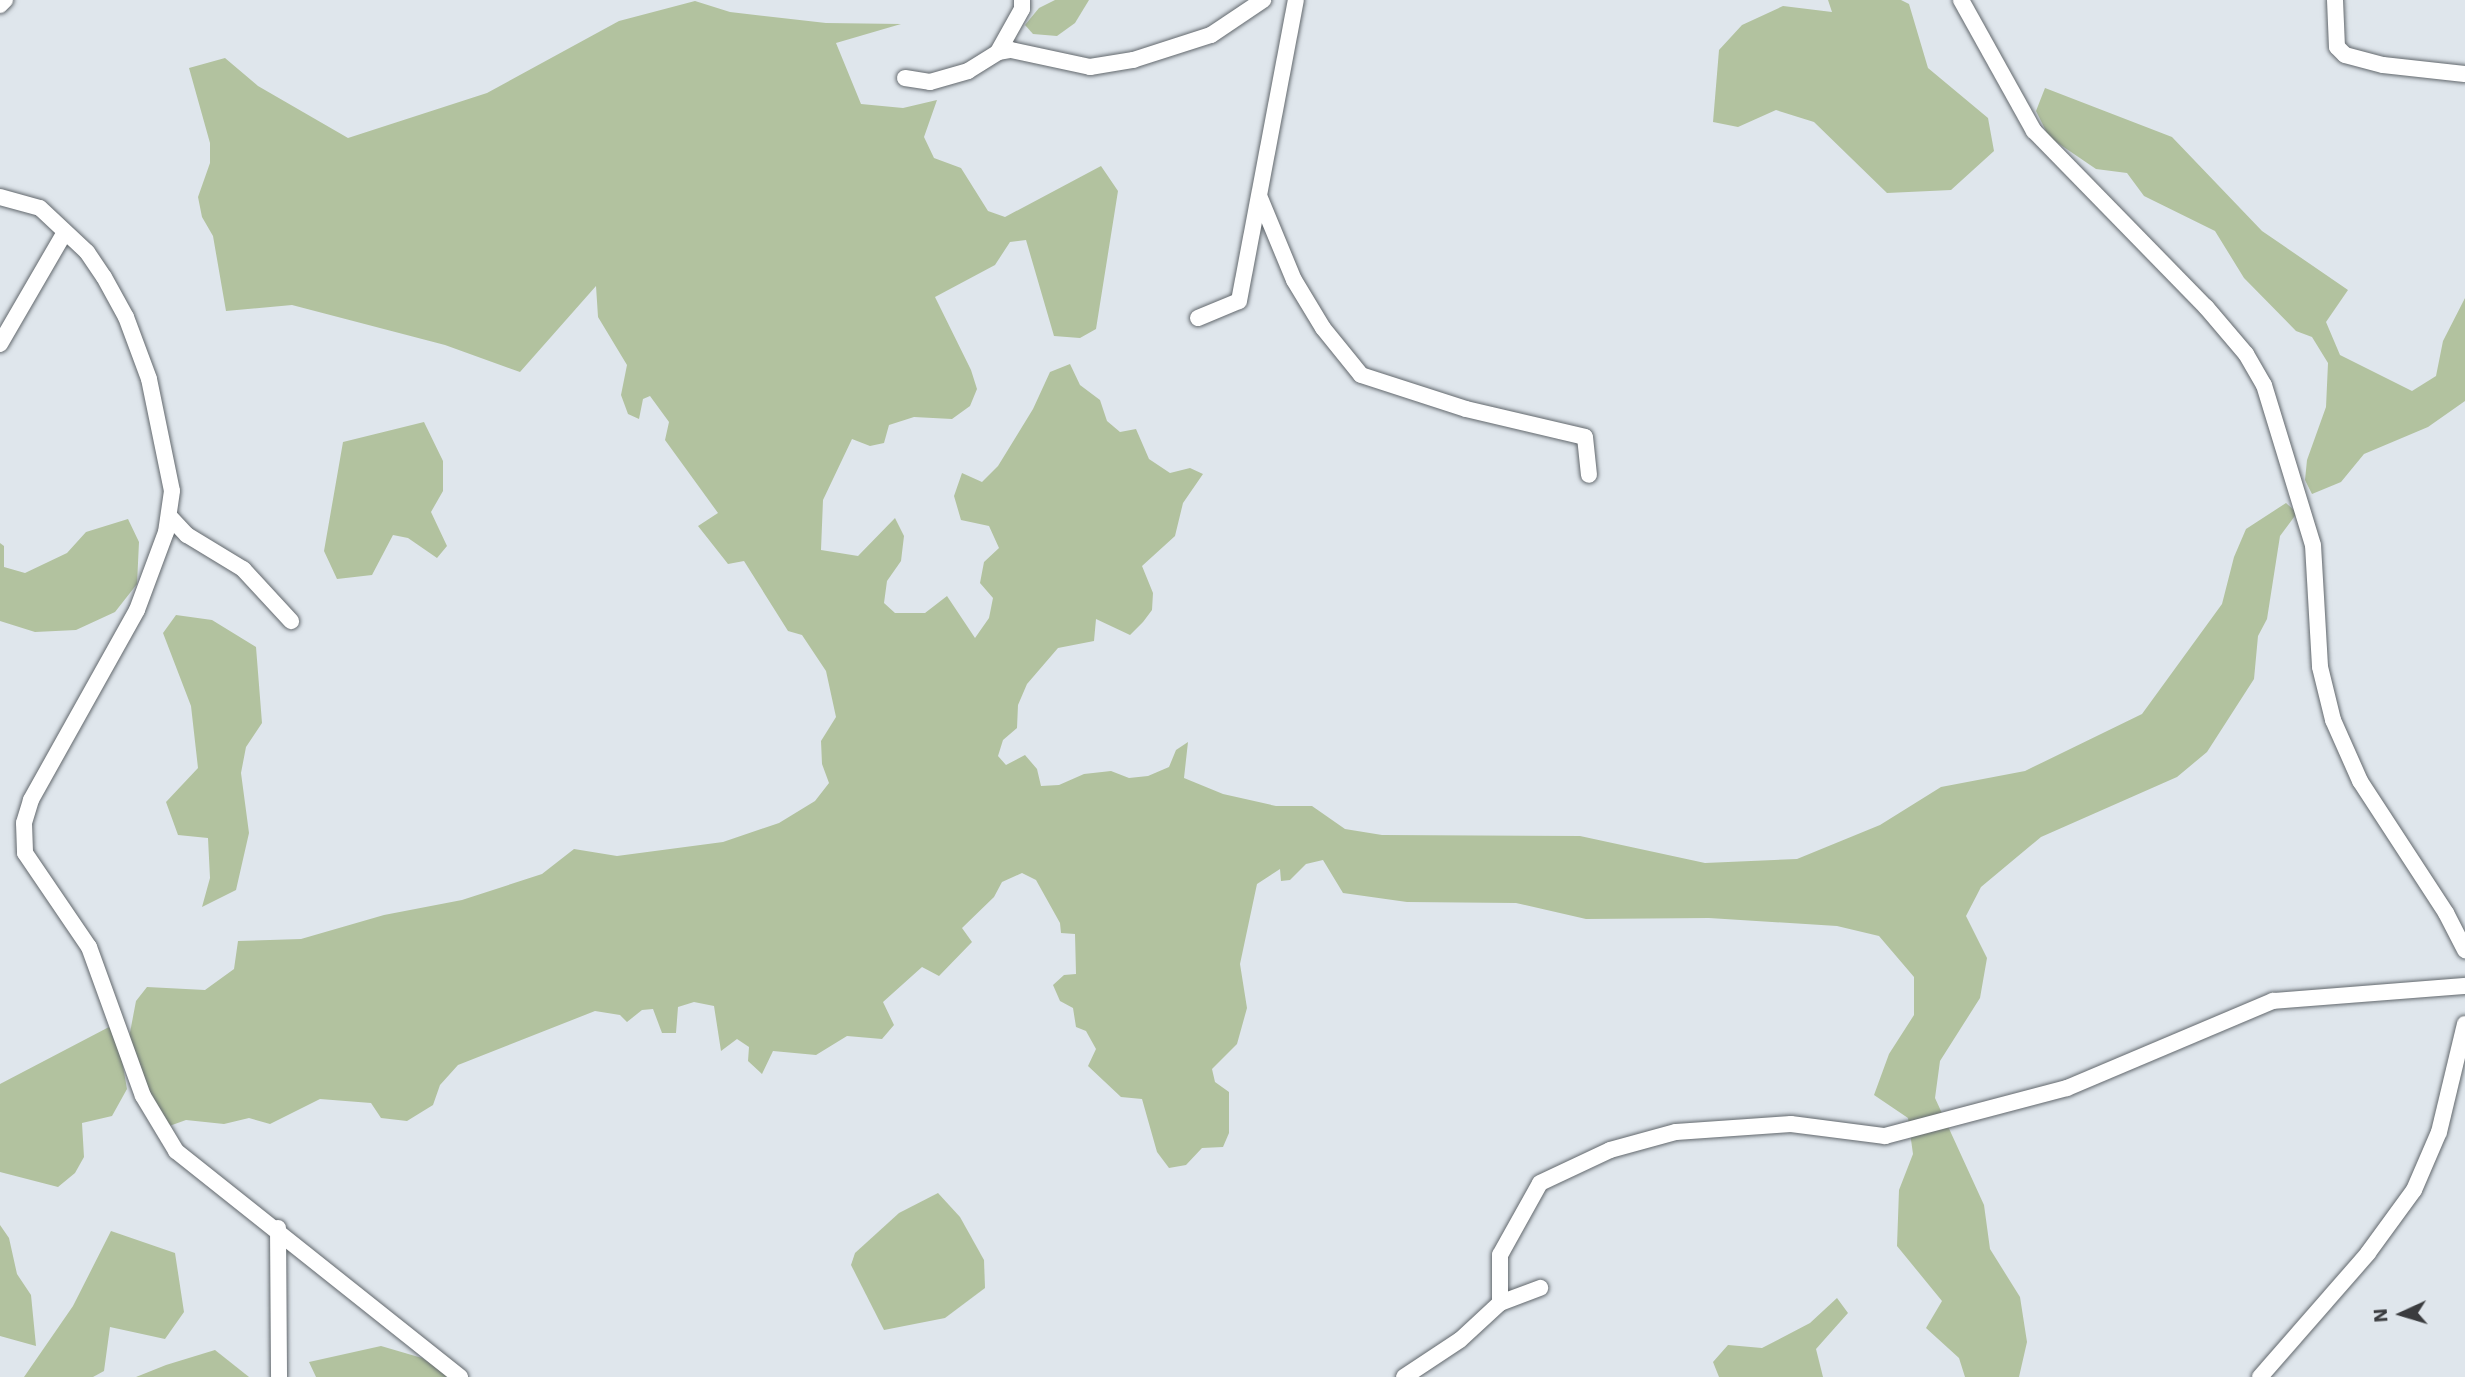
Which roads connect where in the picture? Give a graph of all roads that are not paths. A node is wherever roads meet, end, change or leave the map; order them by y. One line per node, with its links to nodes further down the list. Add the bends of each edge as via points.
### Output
1 (5, 0): 7 (street)
2 (1022, 0): 8 (street, via 1022,9)
3 (1262, 0): 8 (street, via 1211,35 1118,63 1090,67 1011,50)
4 (1296, 0): 12 (street)
5 (1961, 0): 19 (street, via 2034,131 2206,307 2246,354 2264,385 2313,545 2320,667 2333,720 2360,781)
6 (2335, 0): 9 (street, via 2334,35 2345,55 2383,65)
7 (0, 5)
8 (998, 52): 10 (street, via 968,71 930,82)
9 (2465, 74)
10 (905, 78)
11 (0, 197): 13 (street, via 40,208)
12 (1260, 198): 14 (street, via 1240,301); 16 (street, via 1294,280 1322,328 1361,374 1453,406 1584,437)
13 (65, 232): 15 (street); 17 (street, via 104,277 133,336 160,417 172,491)
14 (1198, 318)
15 (0, 344)
16 (1588, 475)
17 (170, 517): 18 (street, via 187,535 243,569); 22 (street, via 137,610 31,800 22,840 30,863 89,947 158,1125 192,1167)
18 (290, 621)
19 (2465, 950)
20 (2465, 986): 24 (street, via 2273,1001 2067,1088 1885,1136 1791,1124 1676,1132 1611,1150 1540,1183 1500,1255)
21 (2465, 1024): 28 (street, via 2439,1132 2414,1190 2368,1253)
22 (278, 1228): 25 (street); 26 (street)
23 (1540, 1288): 24 (street)
24 (1500, 1303): 27 (street, via 1460,1340)
25 (279, 1377)
26 (460, 1377)
27 (1404, 1377)
28 (2260, 1377)

